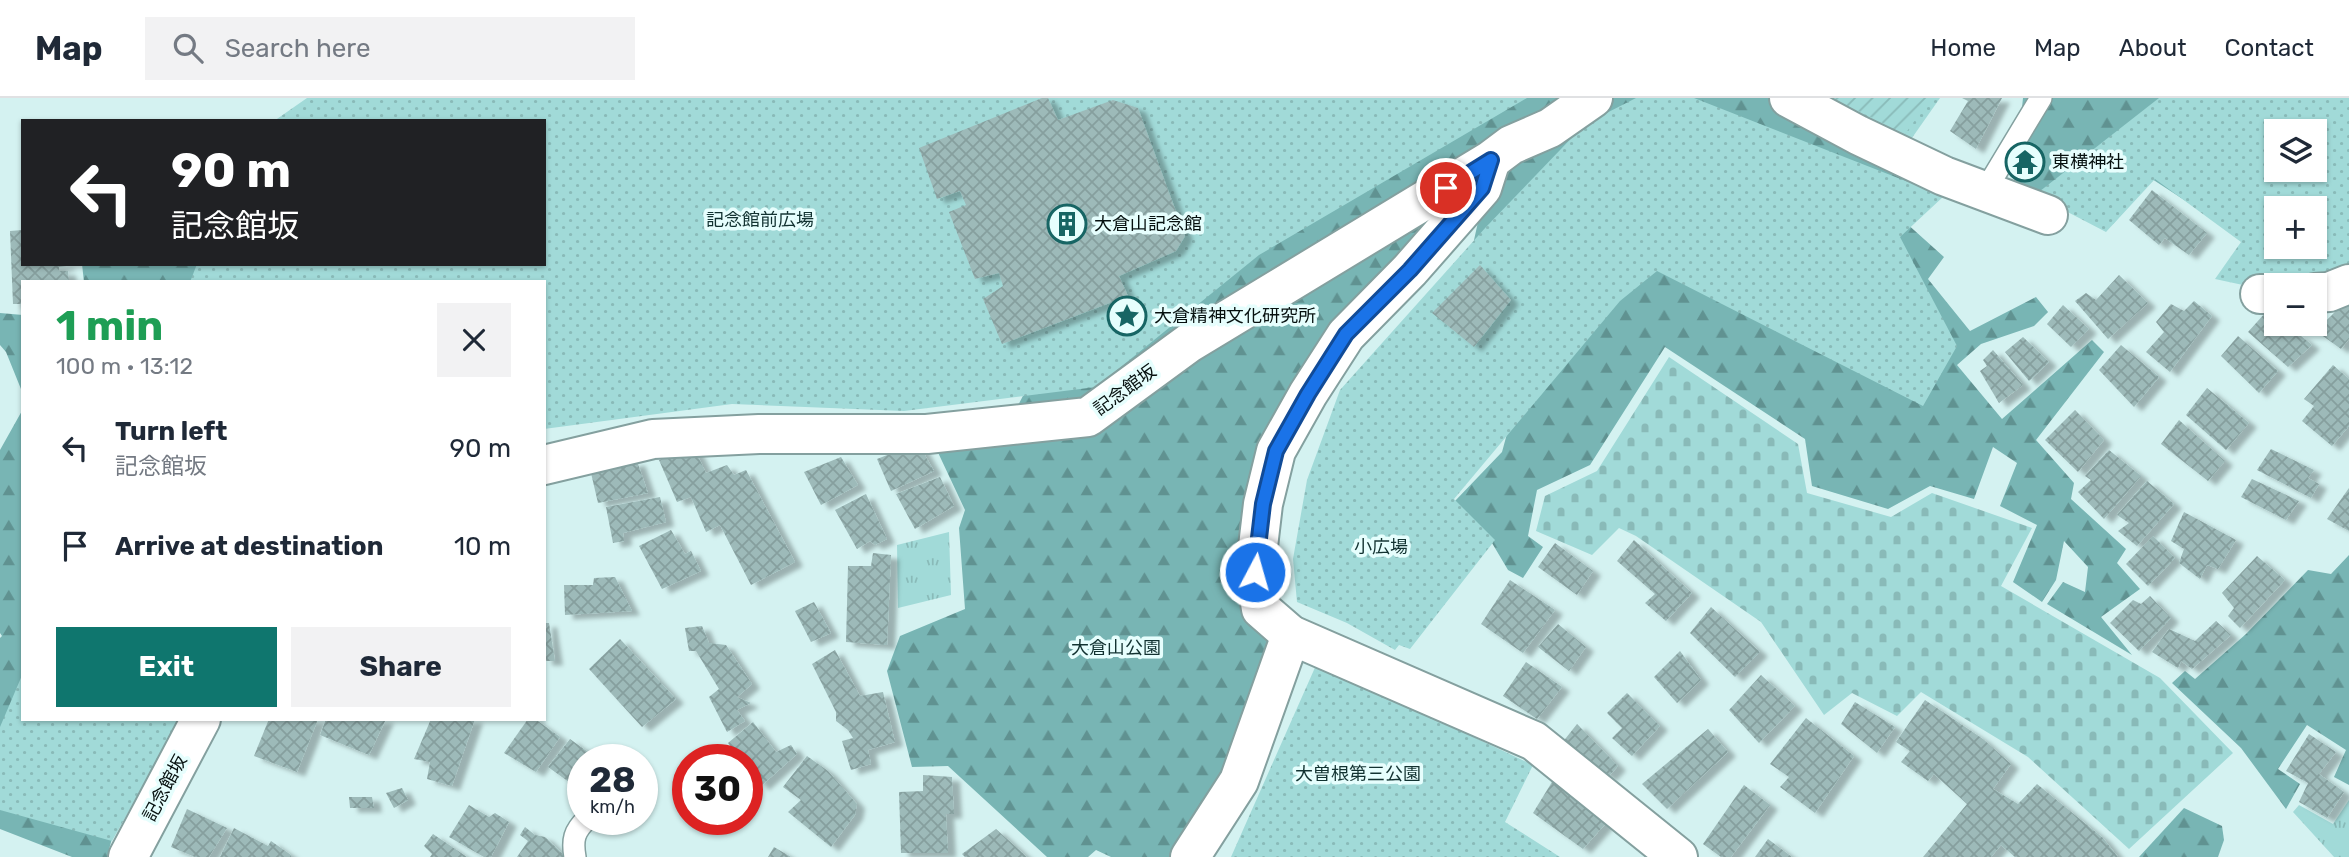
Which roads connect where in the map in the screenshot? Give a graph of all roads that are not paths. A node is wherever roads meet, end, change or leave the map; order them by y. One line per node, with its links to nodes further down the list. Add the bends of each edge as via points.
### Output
1 (1593, 98): 4 (street, 記念館坂)
2 (1789, 98): 5 (street, via 1858,135)
3 (2042, 98): 5 (lane)
4 (1491, 160): 9 (street, 記念館坂, via 1189,343 1088,417 927,434 759,433 653,439); 10 (street, via 1482,188 1346,334 1276,451 1263,504 1255,572 1261,609)
5 (1985, 191): 6 (street)
6 (2048, 215)
7 (2349, 284): 8 (street)
8 (2327, 292)
9 (546, 465)
10 (1291, 635): 15 (street, via 1239,781); 16 (street, via 1534,741)
11 (200, 721): 13 (street, 記念館坂)
12 (575, 835): 14 (lane)
13 (128, 857)
14 (575, 857)
15 (1190, 857)
16 (1678, 857)

